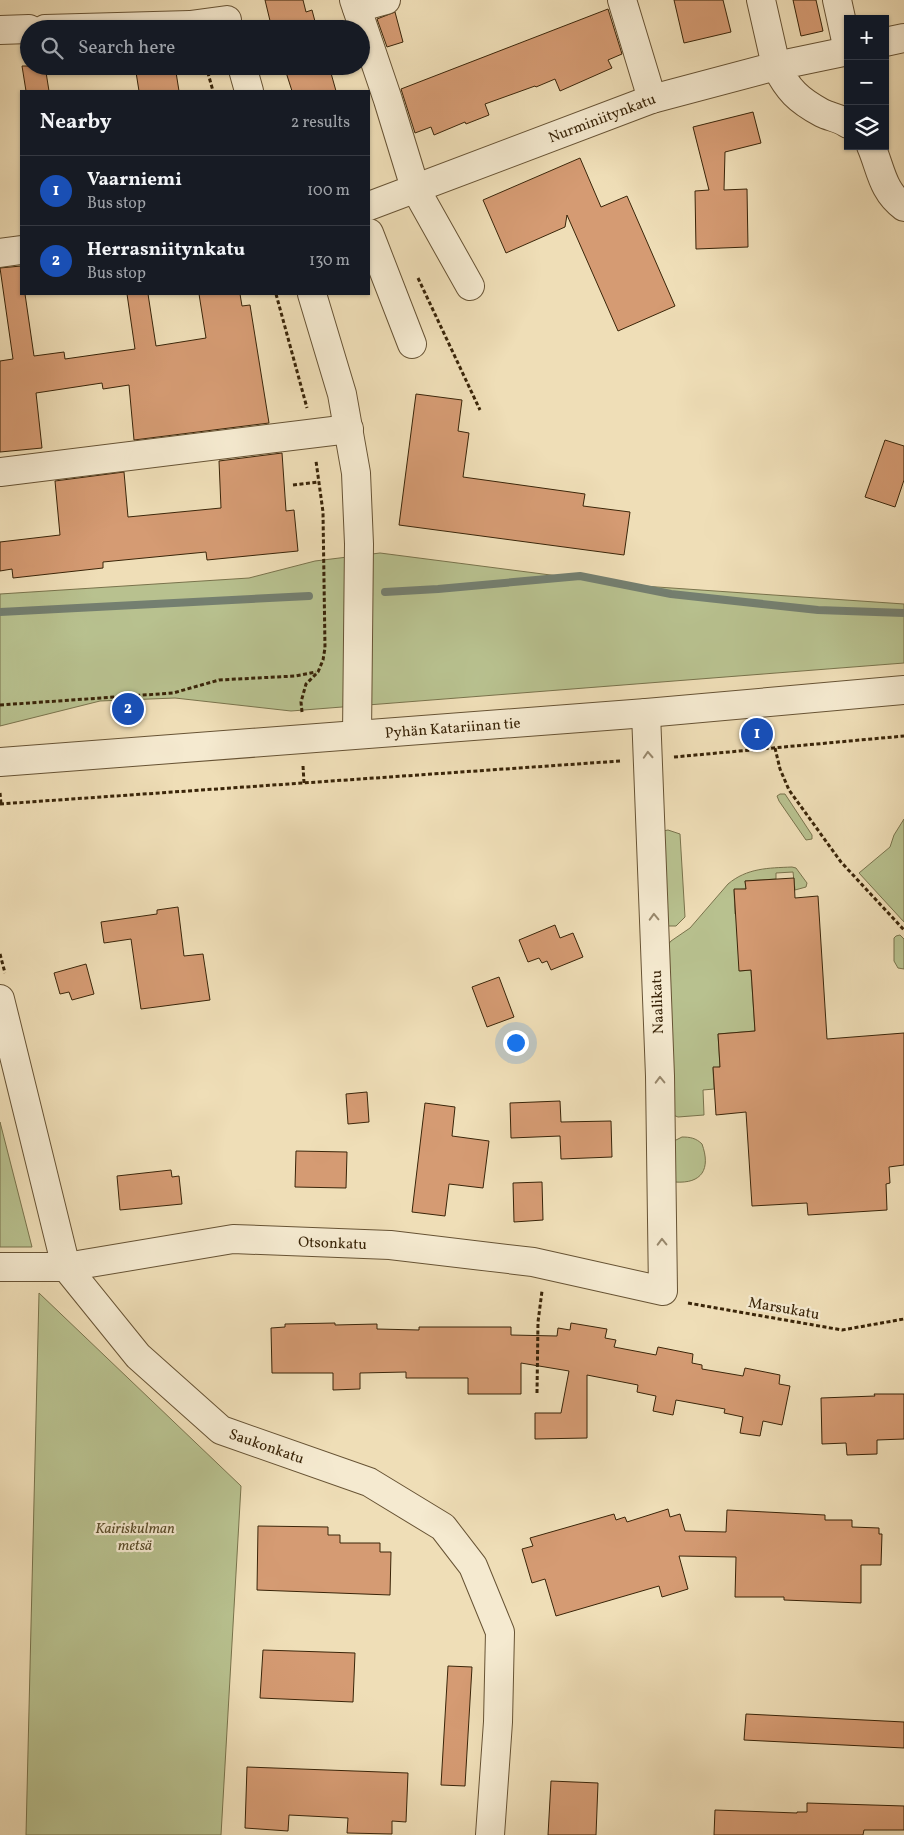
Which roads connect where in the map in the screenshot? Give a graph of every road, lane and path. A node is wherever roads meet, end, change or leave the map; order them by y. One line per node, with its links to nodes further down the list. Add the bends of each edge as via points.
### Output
1 (386, 0): 5 (street)
2 (622, 0): 21 (street)
3 (761, 0): 16 (street)
4 (838, 0): 11 (street)
5 (355, 4): 8 (street)
6 (226, 16): 7 (street)
7 (208, 20)
8 (360, 20)
9 (20, 29): 10 (street)
10 (0, 30)
11 (844, 30)
12 (904, 38): 13 (street)
13 (889, 41)
14 (370, 48): 24 (street)
15 (844, 51): 16 (street, Nurminiitynkatu)
16 (776, 66): 21 (street, Nurminiitynkatu); 22 (street, via 786,86 802,100)
17 (209, 75): 19 (path)
18 (245, 75): 20 (street)
19 (213, 90)
20 (249, 90)
21 (652, 99): 24 (street, Nurminiitynkatu)
22 (844, 122)
23 (872, 150): 26 (street, via 884,185)
24 (415, 188): 25 (street, Nurminiitynkatu); 31 (street)
25 (370, 206)
26 (904, 207)
27 (370, 236): 34 (street)
28 (20, 250): 29 (street)
29 (0, 253)
30 (415, 270): 35 (path)
31 (470, 286)
32 (276, 295): 37 (path)
33 (312, 295): 36 (street, via 342,394)
34 (412, 344)
35 (480, 410)
36 (349, 430): 37 (street); 45 (street, via 356,473 359,544)
37 (311, 435): 38 (street); 39 (path)
38 (0, 472)
39 (318, 482): 40 (path); 41 (path, via 323,512 325,648)
40 (293, 485)
41 (318, 672): 43 (path, via 219,680 173,693); 47 (path, via 306,684 303,693)
42 (904, 690): 44 (street, Pyhän Katariinan tie)
43 (0, 705)
44 (646, 713): 45 (street, Pyhän Katariinan tie); 49 (street, Naalikatu, one-way to 44)
45 (358, 734): 47 (street, Pyhän Katariinan tie)
46 (904, 736): 48 (path)
47 (302, 738): 50 (street, Pyhän Katariinan tie); 51 (path)
48 (775, 748): 49 (path); 54 (path, via 789,790 841,862)
49 (648, 760): 51 (path); 59 (street, Naalikatu, one-way to 49, via 660,1076)
50 (0, 762)
51 (304, 783): 53 (path)
52 (0, 793): 53 (path)
53 (0, 804)
54 (904, 930)
55 (0, 999): 58 (street, Saukonkatu)
56 (546, 1265): 58 (street, Otsonkatu, via 390,1244 233,1239); 59 (street, Otsonkatu); 61 (path, via 538,1322)
57 (0, 1267): 58 (street, Otsonkatu)
58 (66, 1267): 62 (street, Saukonkatu, via 138,1356 221,1430 369,1482 443,1527 474,1566 500,1632)
59 (663, 1291): 60 (path, Marsukatu, via 688,1303 842,1330)
60 (904, 1319)
61 (537, 1393)
62 (490, 1835)

